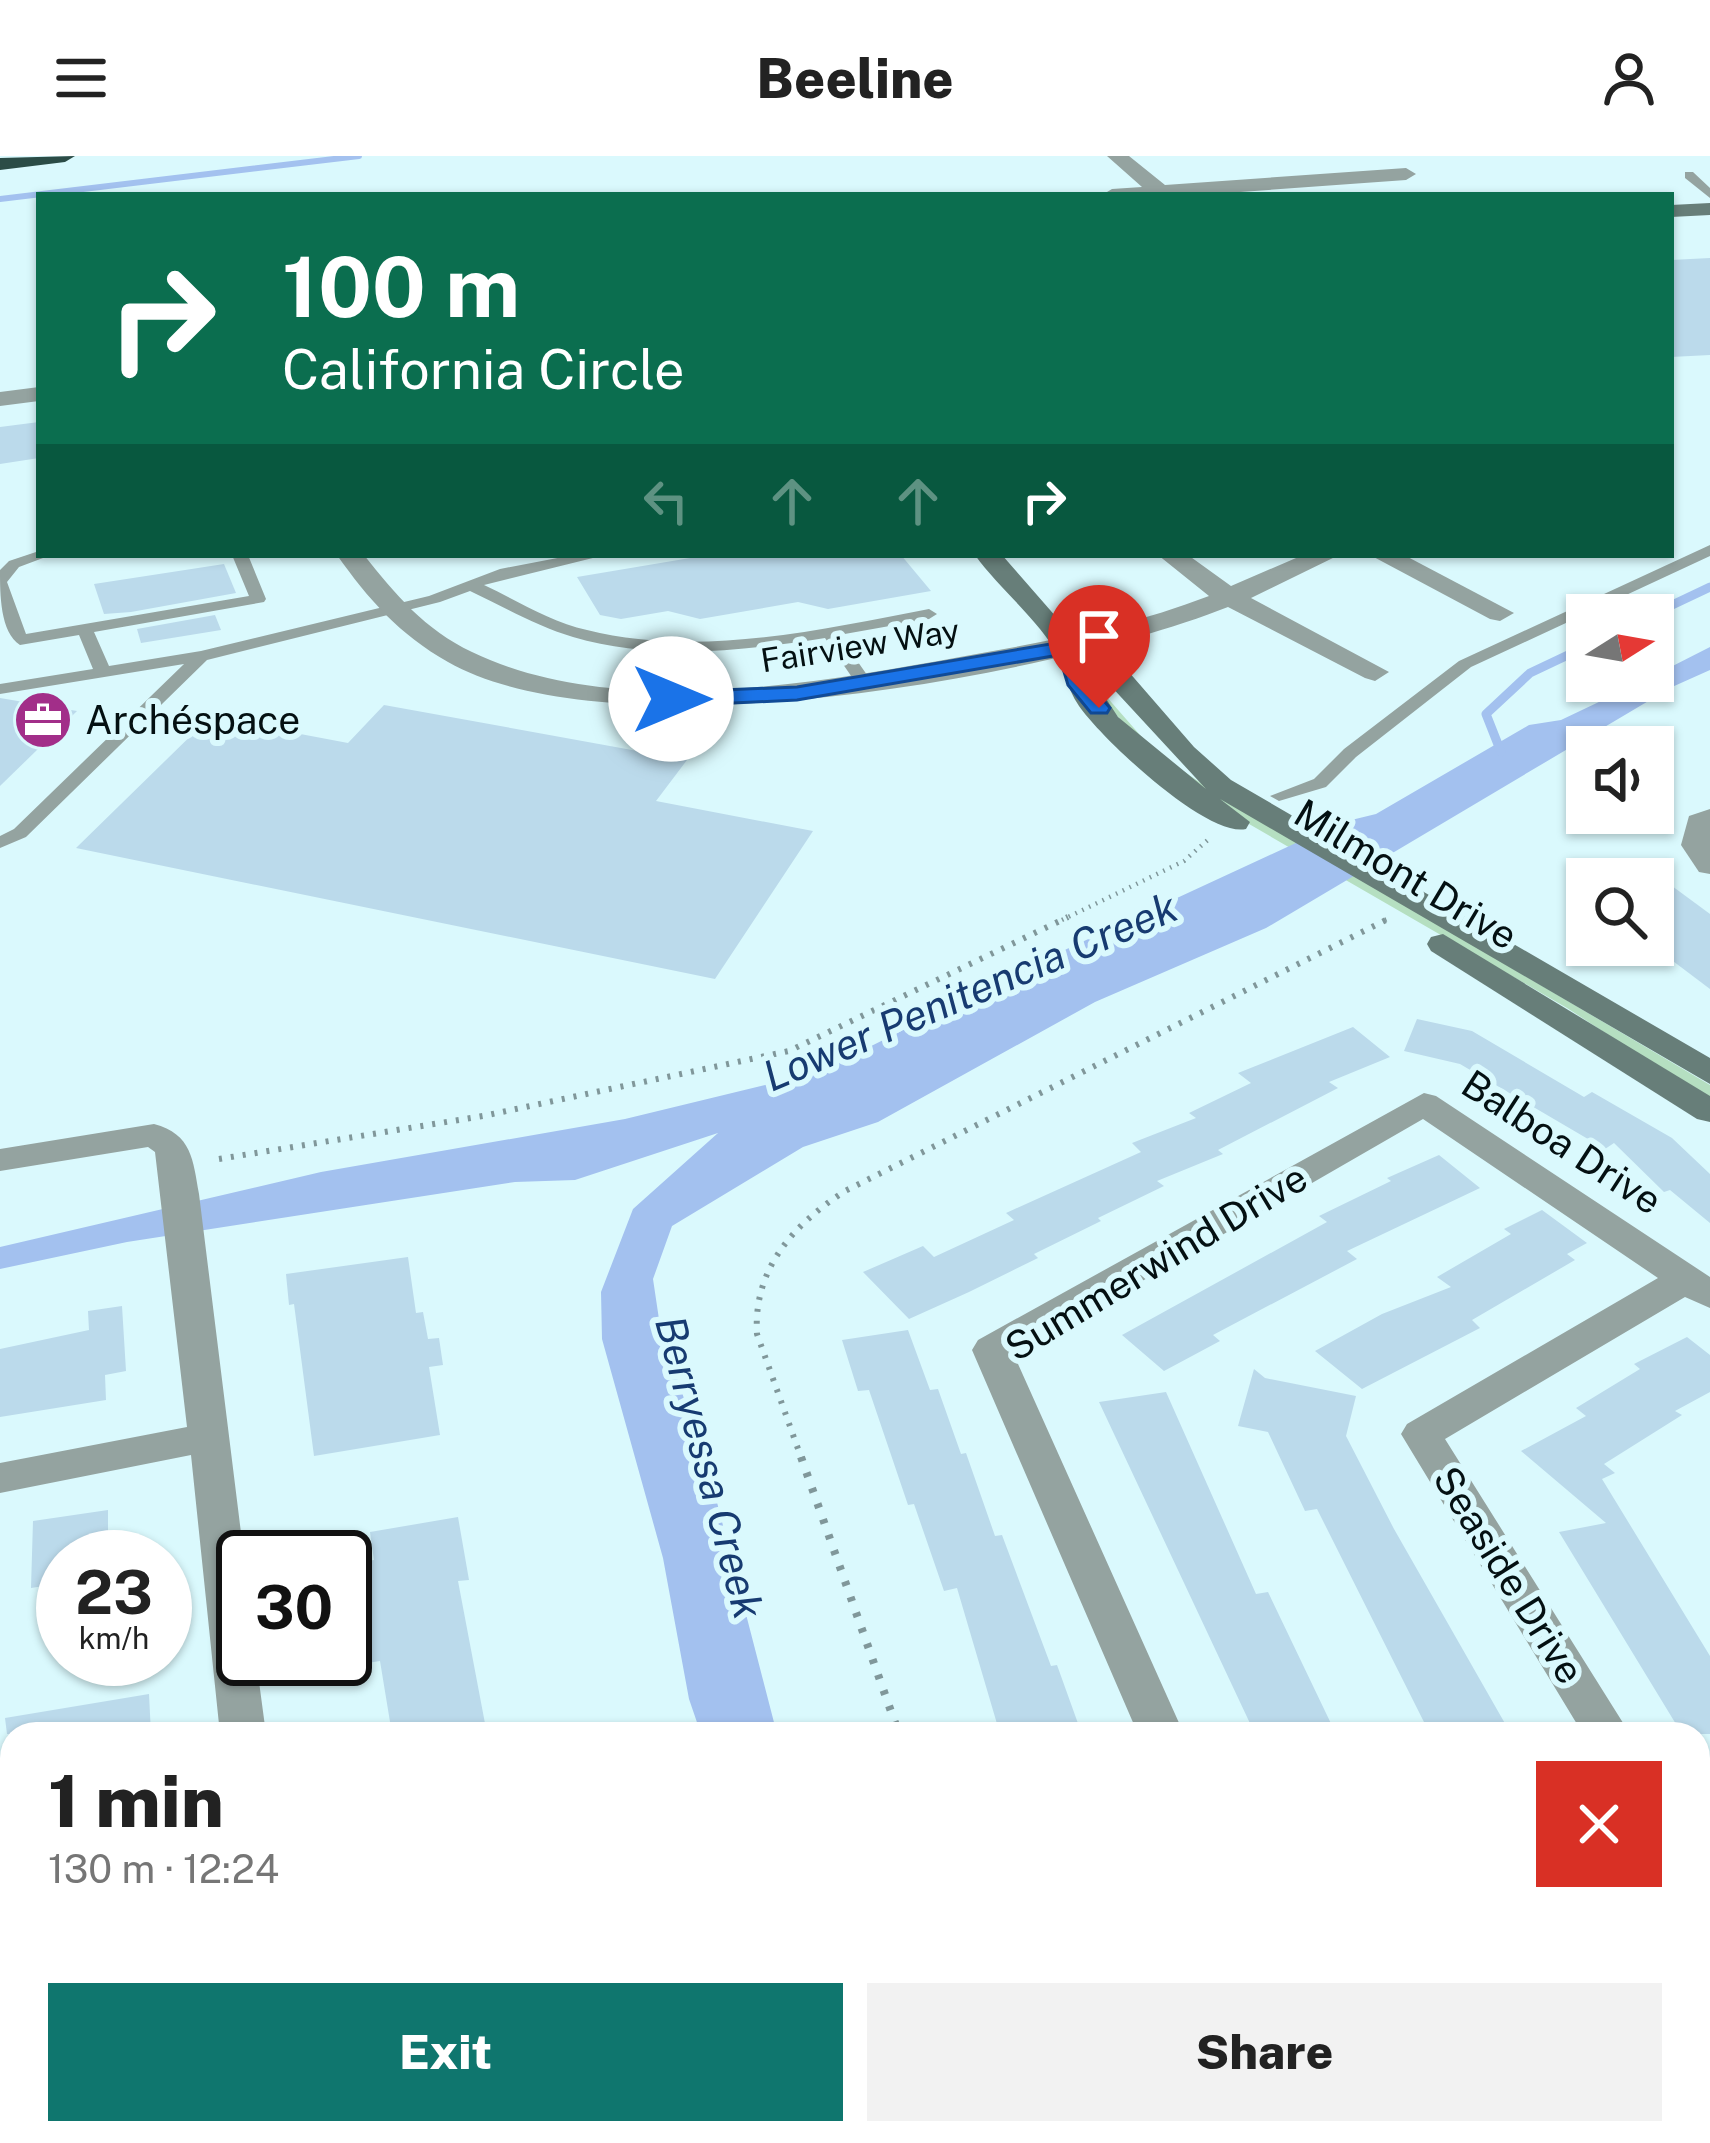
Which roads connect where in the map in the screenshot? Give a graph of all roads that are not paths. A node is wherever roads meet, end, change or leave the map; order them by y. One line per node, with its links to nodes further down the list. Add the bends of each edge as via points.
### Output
1 (64, 156): 4 (highway)
2 (1117, 156): 7 (street)
3 (1381, 156): 5 (street)
4 (0, 164)
5 (1406, 174): 7 (street); 9 (street)
6 (1689, 176): 10 (lane)
7 (1157, 189): 8 (street)
8 (1134, 192)
9 (1423, 192)
10 (1710, 194)
11 (1710, 209): 12 (street)
12 (1674, 211)
13 (36, 394): 14 (street)
14 (0, 399)
15 (1710, 550): 38 (lane, via 1465,664 1320,783)
16 (36, 557): 24 (lane, via 14,564)
17 (241, 558): 30 (lane, via 258,598)
18 (352, 558): 27 (street, Fairview Way)
19 (582, 558): 25 (lane)
20 (991, 558): 32 (street, Milmont Drive)
21 (1175, 558): 26 (street)
22 (1319, 558): 26 (street, Fairview Way)
23 (1389, 558): 28 (street)
24 (0, 582): 30 (lane, via 20,640)
25 (471, 585): 27 (lane); 31 (lane, via 581,634 659,644)
26 (1227, 596): 32 (street, Fairview Way); 35 (street)
27 (387, 609): 33 (lane); 36 (street, Fairview Way, via 424,639 474,662 603,694 750,698)
28 (1500, 613)
29 (929, 614): 31 (lane)
30 (85, 629): 34 (lane)
31 (830, 632): 36 (lane)
32 (1068, 648): 36 (street, Fairview Way); 38 (street, Milmont Drive, via 1118,677 1184,753)
33 (201, 656): 34 (lane); 40 (lane, via 20,833)
34 (103, 672): 37 (lane)
35 (1376, 672)
36 (864, 682)
37 (0, 688)
38 (1254, 813): 42 (street, Milmont Drive)
39 (1710, 818): 41 (street, via 1700,823 1697,845)
40 (0, 843)
41 (1710, 865)
42 (1401, 909): 43 (street, Milmont Drive); 45 (street, Milmont Drive)
43 (1710, 1073)
44 (1424, 1105): 47 (street, Balboa Drive); 51 (street, Summerwind Drive, via 992,1350)
45 (1710, 1111)
46 (0, 1160): 48 (street, via 154,1136 172,1147)
47 (1699, 1287): 52 (street, Seaside Drive, via 1421,1434)
48 (208, 1437): 49 (street); 50 (street)
49 (0, 1478)
50 (242, 1722)
51 (1156, 1722)
52 (1600, 1722)

